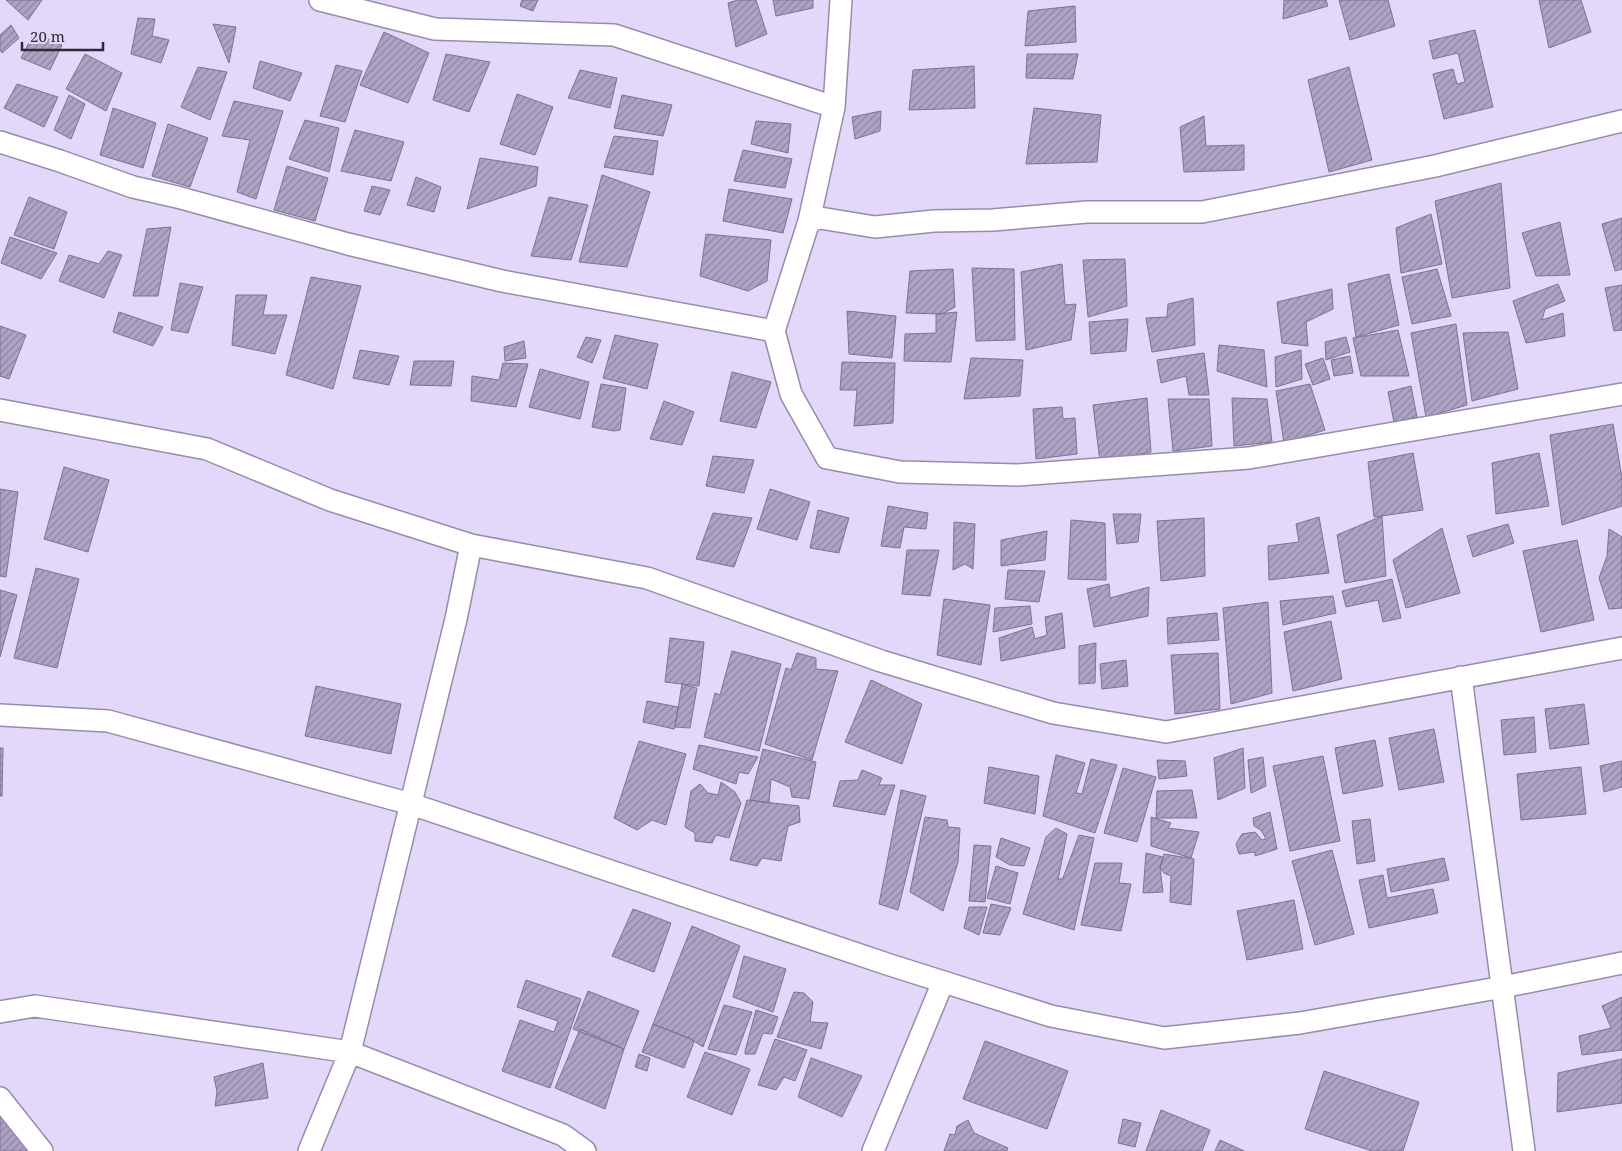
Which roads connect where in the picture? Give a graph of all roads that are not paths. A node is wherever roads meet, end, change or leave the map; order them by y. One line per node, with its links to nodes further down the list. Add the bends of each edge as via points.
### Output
1 (320, 0): 3 (street, via 435,29 614,35)
2 (840, 0): 3 (street)
3 (834, 107): 6 (street)
4 (1622, 121): 6 (street, via 1435,166 1202,212 1086,212 875,227 820,218)
5 (0, 142): 7 (street, via 133,188 348,244 502,281)
6 (809, 221): 7 (street)
7 (774, 331): 8 (street, via 791,394 828,458 900,472 1018,474 1249,458)
8 (1622, 394)
9 (0, 410): 10 (street, via 207,449 330,500)
10 (471, 545): 12 (street, via 648,578 882,661 1053,713 1166,732); 14 (street)
11 (1622, 648): 12 (street)
12 (1461, 677): 17 (street)
13 (0, 715): 14 (street, via 108,721)
14 (411, 804): 16 (street); 19 (street)
15 (1622, 963): 17 (street)
16 (943, 982): 17 (street, via 1051,1016 1164,1038 1300,1023); 24 (street)
17 (1503, 987): 25 (street)
18 (0, 1012): 19 (street, via 35,1006)
19 (350, 1052): 22 (street); 23 (street, via 563,1135)
20 (0, 1098): 21 (street)
21 (42, 1151)
22 (309, 1151)
23 (585, 1151)
24 (872, 1151)
25 (1524, 1151)

